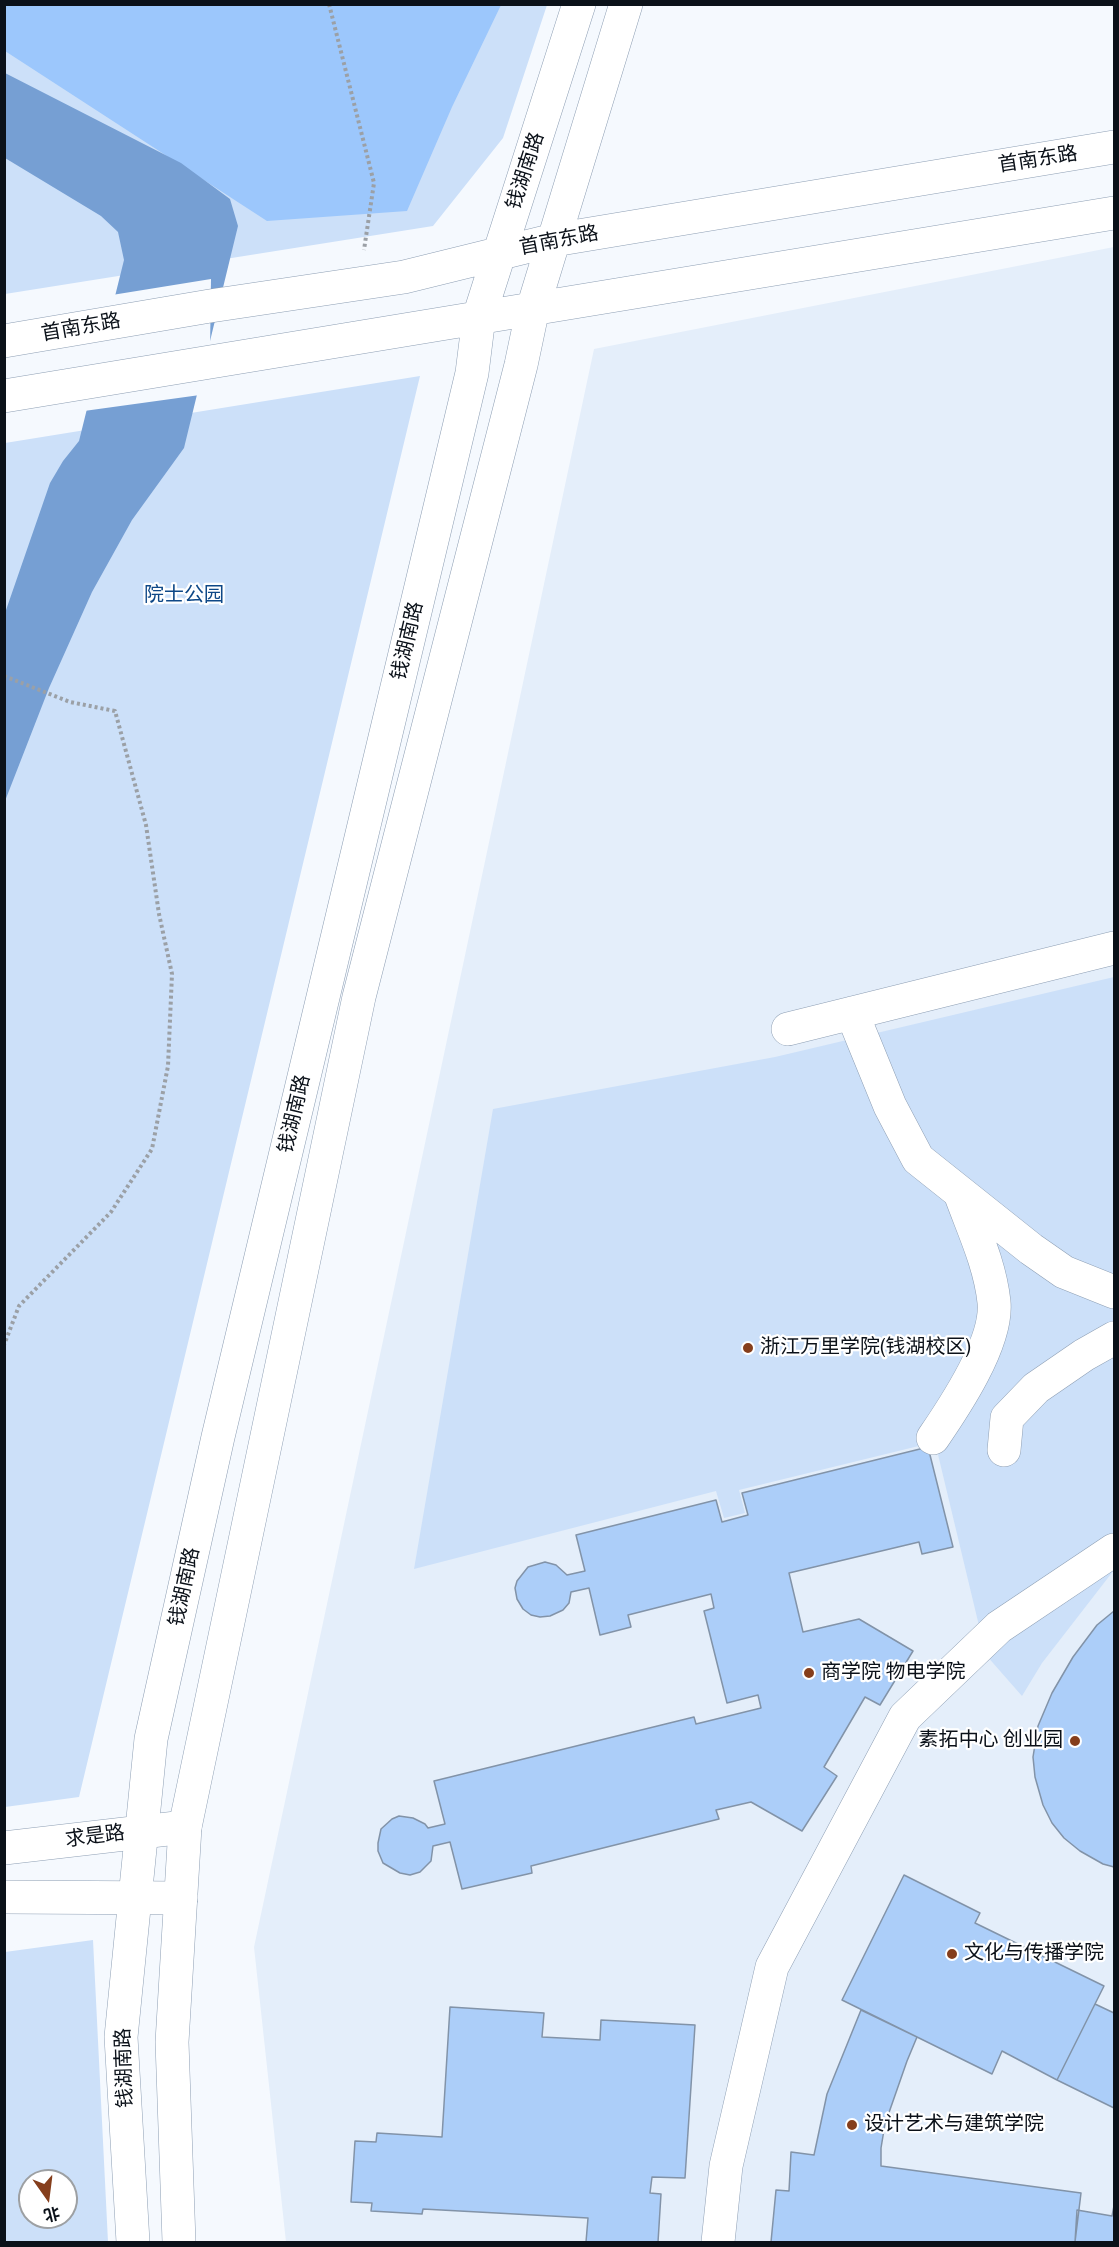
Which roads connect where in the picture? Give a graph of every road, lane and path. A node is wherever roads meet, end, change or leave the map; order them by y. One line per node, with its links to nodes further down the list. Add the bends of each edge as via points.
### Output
1 (329, 4): 8 (path, via 374,183)
2 (579, 4): 7 (main road, 钱湖南路)
3 (626, 4): 6 (main road, 钱湖南路)
4 (1114, 147): 6 (main road, 首南东路)
5 (1114, 213): 9 (main road)
6 (554, 240): 7 (main road, 首南东路); 9 (main road, 钱湖南路)
7 (499, 254): 8 (main road, 首南东路, via 404,278); 10 (main road, 钱湖南路)
8 (359, 284): 11 (main road, 首南东路)
9 (533, 308): 10 (main road); 24 (main road, 钱湖南路, via 359,997)
10 (479, 317): 12 (main road); 25 (main road, 钱湖南路, via 472,373 151,1739)
11 (4, 341)
12 (4, 396)
13 (4, 676): 20 (path, via 70,702 115,711 146,825 172,974 168,1066 152,1149 111,1212 19,1306)
14 (1114, 948): 15 (main road)
15 (852, 1013): 16 (main road); 17 (main road, via 890,1106 918,1159)
16 (788, 1029)
17 (958, 1189): 18 (main road, via 1064,1272); 21 (main road, via 983,1251 994,1304 989,1339 965,1389)
18 (1114, 1292)
19 (1114, 1338): 22 (main road, via 1036,1388 1007,1418)
20 (4, 1345)
21 (933, 1438)
22 (1004, 1450)
23 (1114, 1550): 32 (main road, via 999,1627 905,1717 772,1967 726,2166)
24 (185, 1827): 25 (main road, 求是路); 29 (main road, 钱湖南路)
25 (142, 1832): 26 (main road, 求是路); 28 (main road, 钱湖南路)
26 (4, 1848)
27 (4, 1897): 28 (main road)
28 (135, 1898): 29 (main road); 30 (main road, 钱湖南路, via 121,2037)
29 (181, 1898): 31 (main road, 钱湖南路, via 172,2042)
30 (133, 2242)
31 (179, 2242)
32 (718, 2242)

